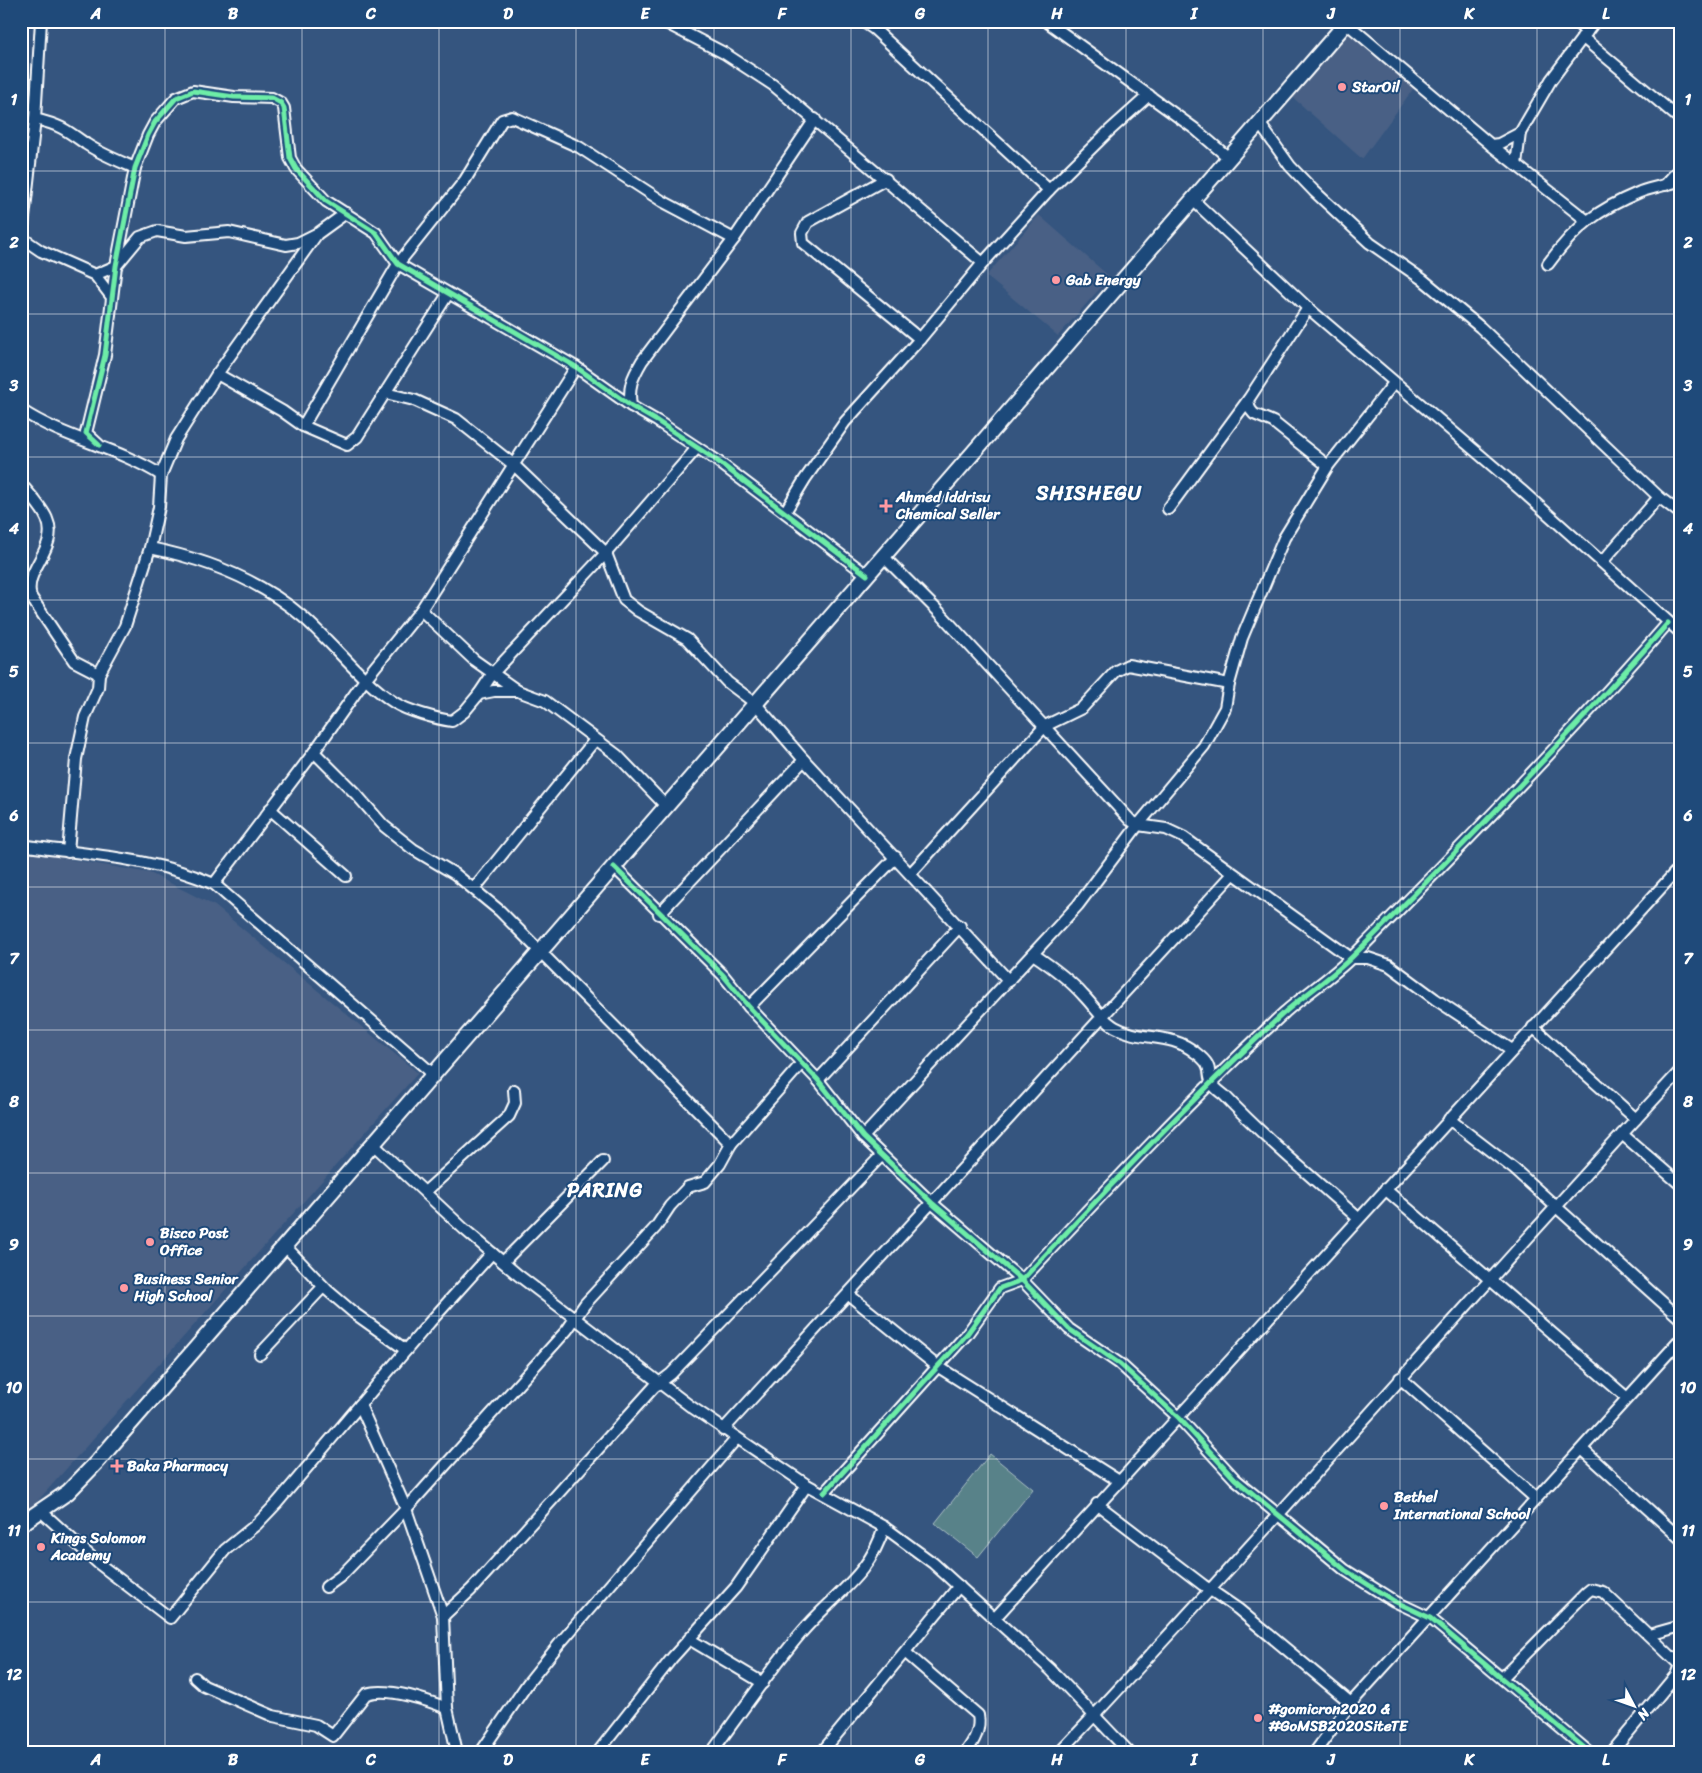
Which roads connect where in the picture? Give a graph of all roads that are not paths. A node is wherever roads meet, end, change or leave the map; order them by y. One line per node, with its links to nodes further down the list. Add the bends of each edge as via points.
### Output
1 (41, 21): 11 (street)
2 (656, 21): 10 (street, via 724,53 773,85)
3 (862, 21): 23 (street)
4 (1046, 21): 9 (street)
5 (1575, 21): 8 (street)
6 (1595, 21): 8 (street)
7 (1346, 22): 13 (main road); 15 (street)
8 (1584, 34): 12 (street); 14 (street, via 1551,80)
9 (1150, 96): 16 (street); 23 (street)
10 (814, 118): 20 (street); 28 (street)
11 (34, 119): 19 (street, via 75,134 86,144); 29 (street)
12 (1681, 120)
13 (1260, 124): 16 (main road); 55 (street, via 1290,166 1314,191 1370,243 1422,279 1480,327)
14 (1520, 133): 15 (street, via 1499,144); 17 (street)
15 (1491, 144): 17 (street)
16 (1230, 159): 24 (main road)
17 (1516, 165): 26 (street)
18 (1681, 167): 22 (street)
19 (135, 168): 25 (street, via 151,128 176,98 193,90 234,97 272,98 284,108 290,158 296,168 326,200); 33 (street)
20 (886, 179): 30 (street); 38 (street, via 808,222 802,233 803,242)
21 (1681, 180): 22 (street)
22 (1664, 186): 26 (street, via 1642,191)
23 (1049, 190): 30 (street)
24 (1194, 201): 37 (street); 61 (main road)
25 (346, 214): 27 (street); 31 (street, via 376,233)
26 (1586, 220): 32 (street)
27 (317, 234): 33 (street, via 286,245 229,232 186,236 157,231 140,238); 40 (street)
28 (734, 239): 31 (street, via 662,201 579,147 512,117 502,120 465,180); 44 (street, via 632,377 628,390)
29 (22, 241): 34 (street)
30 (983, 263): 38 (street)
31 (398, 264): 35 (street); 46 (street)
32 (1548, 264)
33 (116, 266): 34 (street); 36 (street)
34 (95, 275): 36 (street)
35 (448, 294): 39 (street); 42 (street)
36 (111, 296): 47 (street, via 105,355)
37 (1308, 308): 41 (street); 43 (street)
38 (920, 339): 57 (street, via 845,422)
39 (576, 367): 44 (street); 51 (street)
40 (217, 374): 46 (street); 53 (street, via 176,439)
41 (1394, 383): 52 (street); 62 (street)
42 (385, 393): 46 (street, via 357,438 347,446); 51 (street, via 414,400 456,419)
43 (1248, 400): 52 (street, via 1254,414 1273,422); 56 (street)
44 (631, 406): 50 (street)
45 (21, 410): 48 (street)
46 (303, 426)
47 (86, 433): 48 (street); 49 (street)
48 (71, 437): 49 (street)
49 (99, 445): 53 (street)
50 (696, 449): 57 (street, via 716,460); 60 (street)
51 (514, 465): 60 (street); 64 (street)
52 (1328, 466): 70 (street, via 1284,538 1242,638)
53 (161, 475): 59 (street, via 159,507)
54 (21, 484): 68 (street, via 48,521 44,556 27,587 31,597 74,661)
55 (1659, 497): 58 (street); 62 (street)
56 (1168, 509)
57 (785, 512): 63 (street)
58 (1681, 514)
59 (150, 548): 68 (street, via 126,626); 69 (street, via 185,555 222,568 266,590 302,617)
60 (606, 553): 67 (street); 73 (street, via 624,600 687,639 727,682)
61 (883, 556): 63 (main road); 74 (street)
62 (1602, 562): 65 (street)
63 (867, 575): 73 (main road)
64 (421, 610): 67 (street, via 474,660); 69 (street)
65 (1668, 623): 66 (street); 95 (street, via 1537,768)
66 (1681, 633)
67 (493, 673): 71 (street); 72 (street)
68 (100, 674): 82 (street, via 80,735)
69 (366, 678): 72 (street, via 395,703 442,720 452,721); 76 (street)
70 (1229, 684): 74 (street, via 1128,665 1116,671 1082,708); 80 (street, via 1225,708 1204,746)
71 (518, 691): 72 (street, via 494,690); 75 (street, via 544,701)
72 (479, 694)
73 (755, 703): 77 (street); 78 (main road)
74 (1045, 726): 80 (street, via 1096,785); 86 (street)
75 (595, 740): 78 (street, via 617,755); 90 (street)
76 (314, 752): 79 (street); 90 (street, via 384,826)
77 (804, 760): 83 (street); 91 (street)
78 (666, 806): 85 (main road)
79 (270, 809): 88 (street); 89 (street)
80 (1138, 826): 87 (street, via 1166,829 1183,837); 94 (street, via 1078,905)
81 (21, 845): 82 (street)
82 (68, 852): 89 (street, via 156,864 184,871)
83 (896, 857): 86 (street); 97 (street)
84 (1681, 866): 99 (street)
85 (614, 867): 91 (street); 93 (main road)
86 (911, 873): 92 (street)
87 (1233, 874): 95 (street); 98 (street)
88 (346, 876)
89 (214, 884): 103 (street)
90 (474, 889): 93 (street)
91 (659, 914): 97 (street, via 723,975)
92 (960, 926): 96 (street); 104 (street)
93 (542, 953): 103 (main road); 113 (street)
94 (1033, 954): 96 (street); 98 (street, via 1077,989)
95 (1351, 958): 100 (street, via 1368,958 1389,965); 107 (street, via 1287,1011)
96 (1009, 981): 112 (street)
97 (749, 1006): 101 (street)
98 (1102, 1019): 107 (street, via 1130,1033 1180,1043 1209,1065); 120 (street)
99 (1533, 1027): 100 (street); 109 (street)
100 (1512, 1050): 110 (street)
101 (802, 1063): 104 (street); 113 (street)
102 (1681, 1070): 105 (street)
103 (433, 1074): 114 (main road)
104 (818, 1080): 112 (street)
105 (1669, 1082): 106 (street); 109 (street)
106 (1681, 1082)
107 (1212, 1084): 122 (street, via 1243,1116); 126 (street)
108 (514, 1090): 119 (street, via 515,1103 510,1116)
109 (1636, 1118): 111 (street)
110 (1449, 1119): 118 (street); 121 (street)
111 (1622, 1134): 117 (street); 121 (street)
112 (863, 1137): 115 (street)
113 (731, 1144): 130 (street, via 705,1182 688,1187)
114 (374, 1145): 119 (street); 123 (main road)
115 (881, 1156): 120 (street); 137 (street)
116 (603, 1161): 125 (street)
117 (1681, 1185)
118 (1385, 1189): 122 (street); 127 (street)
119 (425, 1192): 124 (street)
120 (933, 1204): 126 (street); 129 (street)
121 (1557, 1207): 127 (street); 131 (street)
122 (1358, 1218): 140 (street)
123 (286, 1247): 128 (street); 150 (main road, via 97,1462 68,1492)
124 (492, 1253): 125 (street); 133 (street)
125 (502, 1262): 130 (street)
126 (1022, 1280): 135 (street, via 1000,1288 967,1334); 140 (street, via 1069,1329 1120,1364)
127 (1490, 1281): 136 (street); 138 (street)
128 (323, 1287): 133 (street); 134 (street)
129 (849, 1295): 135 (street); 141 (street)
130 (575, 1319): 137 (street); 149 (street)
131 (1681, 1319)
132 (1681, 1339): 138 (street)
133 (406, 1350): 139 (street)
134 (260, 1354)
135 (937, 1366): 144 (street); 146 (street)
136 (1400, 1378): 147 (street); 151 (street)
137 (660, 1382): 141 (street); 158 (street, via 471,1590)
138 (1626, 1397): 143 (street)
139 (360, 1405): 149 (street); 150 (street, via 266,1515 224,1550 170,1618 98,1564)
140 (1180, 1418): 144 (street); 151 (street, via 1235,1479)
141 (723, 1430): 142 (street)
142 (736, 1438): 145 (street); 173 (street, via 528,1682)
143 (1582, 1449): 147 (street); 154 (street)
144 (1119, 1481): 148 (street)
145 (807, 1485): 146 (street); 163 (street, via 736,1587)
146 (824, 1493): 153 (street)
147 (1535, 1498): 160 (street)
148 (1097, 1504): 157 (street); 159 (street)
149 (406, 1509): 156 (street, via 341,1576); 158 (street)
150 (42, 1512): 152 (main road)
151 (1278, 1513): 157 (street); 160 (street, via 1349,1572 1394,1601)
152 (21, 1524)
153 (884, 1527): 155 (street); 167 (street, via 878,1547 864,1568 801,1633)
154 (1681, 1539)
155 (960, 1586): 159 (street); 164 (street)
156 (326, 1587)
157 (1211, 1590): 168 (street, via 1238,1608); 170 (street)
158 (443, 1616): 169 (street)
159 (995, 1618): 170 (street, via 1069,1687)
160 (1430, 1618): 165 (street); 168 (street)
161 (1681, 1626): 162 (street)
162 (1650, 1635): 165 (street, via 1603,1592 1591,1589); 181 (street, via 1679,1662 1679,1671)
163 (689, 1639): 167 (street); 174 (street)
164 (906, 1653): 176 (street); 177 (street, via 978,1715 976,1735)
165 (1503, 1677): 180 (street)
166 (196, 1678): 169 (street, via 204,1686 273,1716 316,1725 333,1736 366,1694 372,1692 426,1700)
167 (763, 1683): 175 (street)
168 (1351, 1702): 171 (street)
169 (447, 1708): 172 (street)
170 (1094, 1716): 178 (street); 179 (street)
171 (1322, 1750)
172 (457, 1752)
173 (481, 1752)
174 (598, 1752)
175 (712, 1752)
176 (822, 1752)
177 (966, 1752)
178 (1060, 1752)
179 (1129, 1752)
180 (1589, 1752)
181 (1612, 1752)

